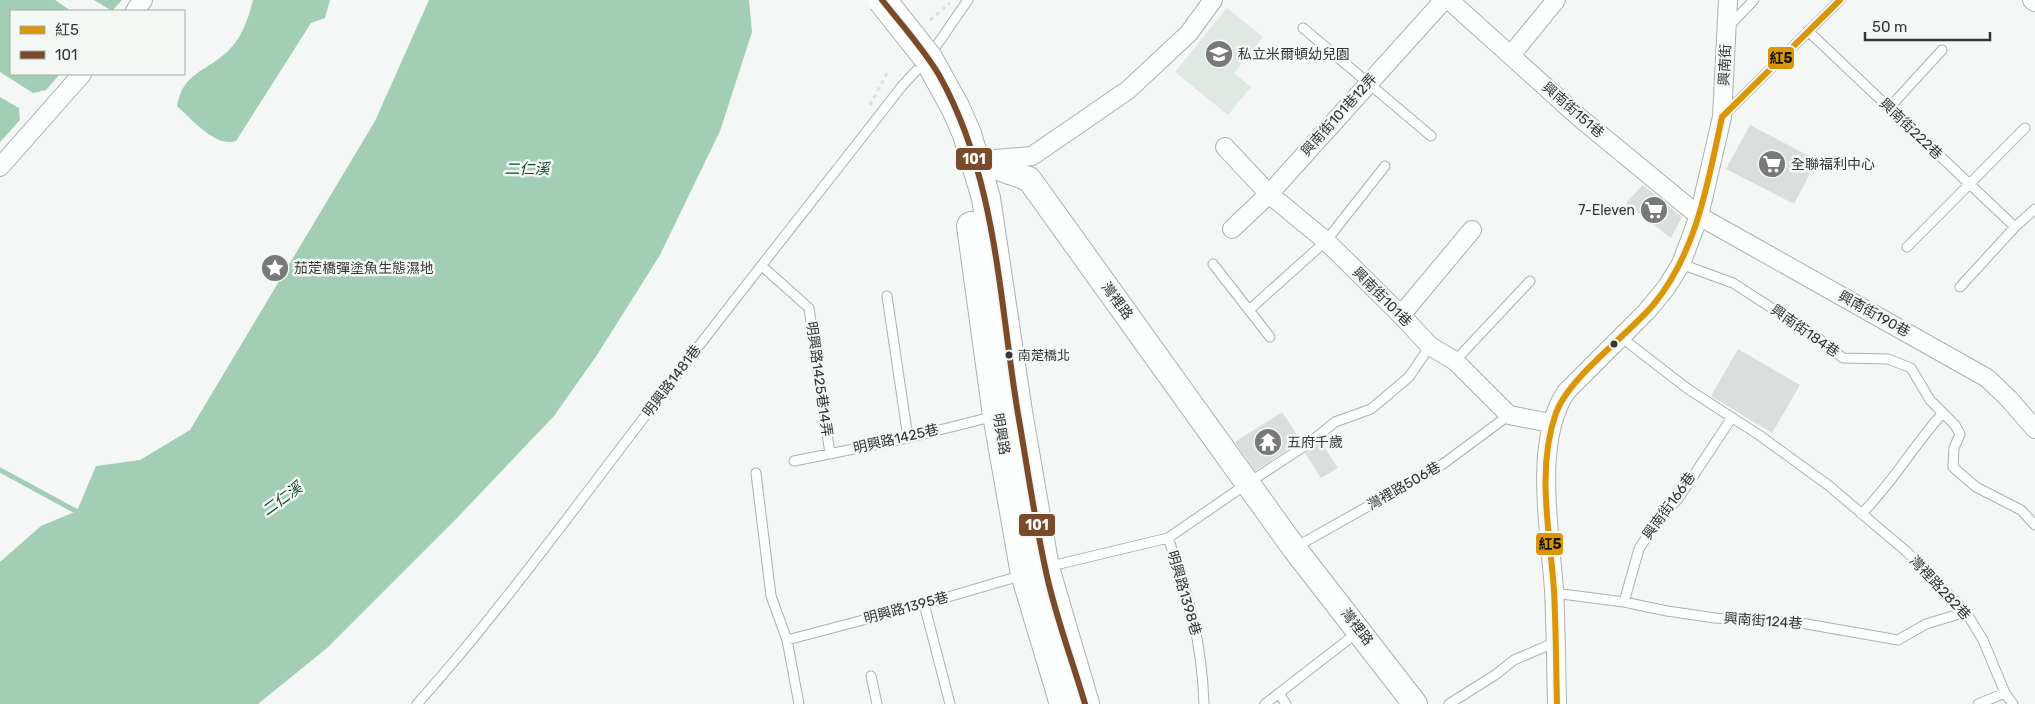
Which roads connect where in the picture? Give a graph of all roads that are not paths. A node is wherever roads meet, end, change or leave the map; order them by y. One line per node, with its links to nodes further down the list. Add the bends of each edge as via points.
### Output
1 (882, 0): 15 (main road, 明興路, bridge)
2 (968, 0): 15 (lane)
3 (1213, 0): 23 (street, via 1189,33 1128,90 1032,156)
4 (1444, 0): 17 (street, 興南街101巷12弄)
5 (1449, 0): 14 (street, 興南街151巷)
6 (1556, 0): 14 (street)
7 (1728, 0): 10 (street, 興南街)
8 (1754, 0): 10 (lane)
9 (1840, 0): 12 (lane)
10 (1727, 27): 19 (street, 興南街)
11 (1303, 28): 17 (lane)
12 (1808, 31): 18 (lane, 興南街222巷); 19 (lane)
13 (1942, 50): 18 (lane)
14 (1511, 55): 29 (street, 興南街151巷, via 1580,118)
15 (928, 58): 23 (main road, 明興路, via 955,107); 37 (lane, 明興路1481巷, via 902,86)
16 (81, 75): 25 (street)
17 (1367, 84): 21 (lane); 27 (street, 興南街101巷12弄)
18 (1889, 108): 26 (lane, 興南街222巷)
19 (1722, 117): 29 (street, 興南街)
20 (2025, 128): 26 (lane)
21 (1431, 136)
22 (1225, 147): 27 (street, 興南街101巷)
23 (976, 160): 48 (main road, 明興路, via 968,204); 57 (street, 灣裡路, via 1029,179); 62 (main road, 明興路, via 986,198 1018,412)
24 (1385, 166): 33 (lane)
25 (0, 168)
26 (1969, 184): 30 (lane, 興南街222巷); 34 (lane)
27 (1269, 194): 31 (street, 興南街101巷12弄); 33 (street, 興南街101巷)
28 (2035, 209): 30 (lane)
29 (1699, 216): 36 (street, 興南街); 52 (street, 興南街190巷, via 1986,378 2009,398)
30 (2015, 227): 39 (lane)
31 (1232, 229)
32 (1472, 230): 42 (street)
33 (1326, 241): 41 (lane); 42 (street, 興南街101巷)
34 (1907, 247)
35 (1213, 264): 41 (lane)
36 (1680, 264): 44 (street, 興南街, via 1666,288); 47 (lane, 興南街184巷, via 1733,283 1843,358 1888,359 1911,368)
37 (762, 266): 54 (lane, 明興路1425巷14弄, via 809,308); 73 (lane, 明興路1481巷, via 523,576)
38 (1530, 281): 46 (lane)
39 (1960, 287)
40 (887, 296): 53 (lane)
41 (1249, 310): 43 (lane)
42 (1402, 314): 45 (street, 興南街101巷)
43 (1270, 337)
44 (1622, 338): 50 (lane); 51 (street, 興南街, via 1566,392 1556,406)
45 (1430, 346): 46 (street, 興南街101巷); 57 (lane, via 1409,377 1371,409 1335,422 1308,444)
46 (1455, 361): 49 (street, 興南街101巷)
47 (1942, 414): 58 (lane, via 1920,437 1899,471); 59 (lane, 興南街184巷, via 1960,434 1954,448 1953,467 1976,487 2021,510)
48 (998, 415): 53 (lane, 明興路1425巷); 62 (main road, 明興路)
49 (1509, 415): 51 (street); 61 (lane, 灣裡路506巷, via 1443,464)
50 (1731, 419): 58 (lane, via 1828,485); 64 (lane, 興南街166巷, via 1678,498 1658,519 1638,549)
51 (1551, 423): 63 (street, 興南街, via 1546,467)
52 (2035, 429)
53 (908, 438): 54 (lane, 明興路1425巷)
54 (830, 454): 55 (lane, 明興路1425巷)
55 (794, 461)
56 (756, 473): 68 (lane, via 771,596)
57 (1248, 482): 60 (lane); 61 (street, 灣裡路)
58 (1861, 514): 66 (lane, 灣裡路282巷, via 1907,552)
59 (2035, 525)
60 (1168, 538): 62 (lane, 明興路1398巷); 79 (lane, 明興路1398巷, via 1197,633)
61 (1294, 548): 67 (street, 灣裡路)
62 (1035, 571): 65 (lane, 明興路1395巷); 77 (main road, 明興路); 78 (main road, 明興路)
63 (1554, 593): 64 (lane, 興南街124巷); 69 (street, 興南街)
64 (1624, 602): 66 (lane, 興南街124巷, via 1667,611 1760,622 1801,623 1898,640 1926,624)
65 (924, 604): 68 (lane, 明興路1395巷); 76 (lane)
66 (1966, 612): 72 (lane, 灣裡路282巷, via 1984,640)
67 (1360, 630): 71 (lane); 82 (street, 灣裡路)
68 (787, 640): 74 (lane)
69 (1556, 642): 83 (lane, via 1514,660); 84 (street, 興南街)
70 (871, 676): 75 (lane)
71 (1279, 693): 80 (lane); 81 (lane)
72 (2005, 693): 85 (lane); 86 (lane, 灣裡路282巷)
73 (417, 704)
74 (799, 704)
75 (877, 704)
76 (950, 704)
77 (1064, 704)
78 (1085, 704)
79 (1204, 704)
80 (1265, 704)
81 (1286, 704)
82 (1416, 704)
83 (1449, 704)
84 (1557, 704)
85 (1978, 704)
86 (2013, 704)

